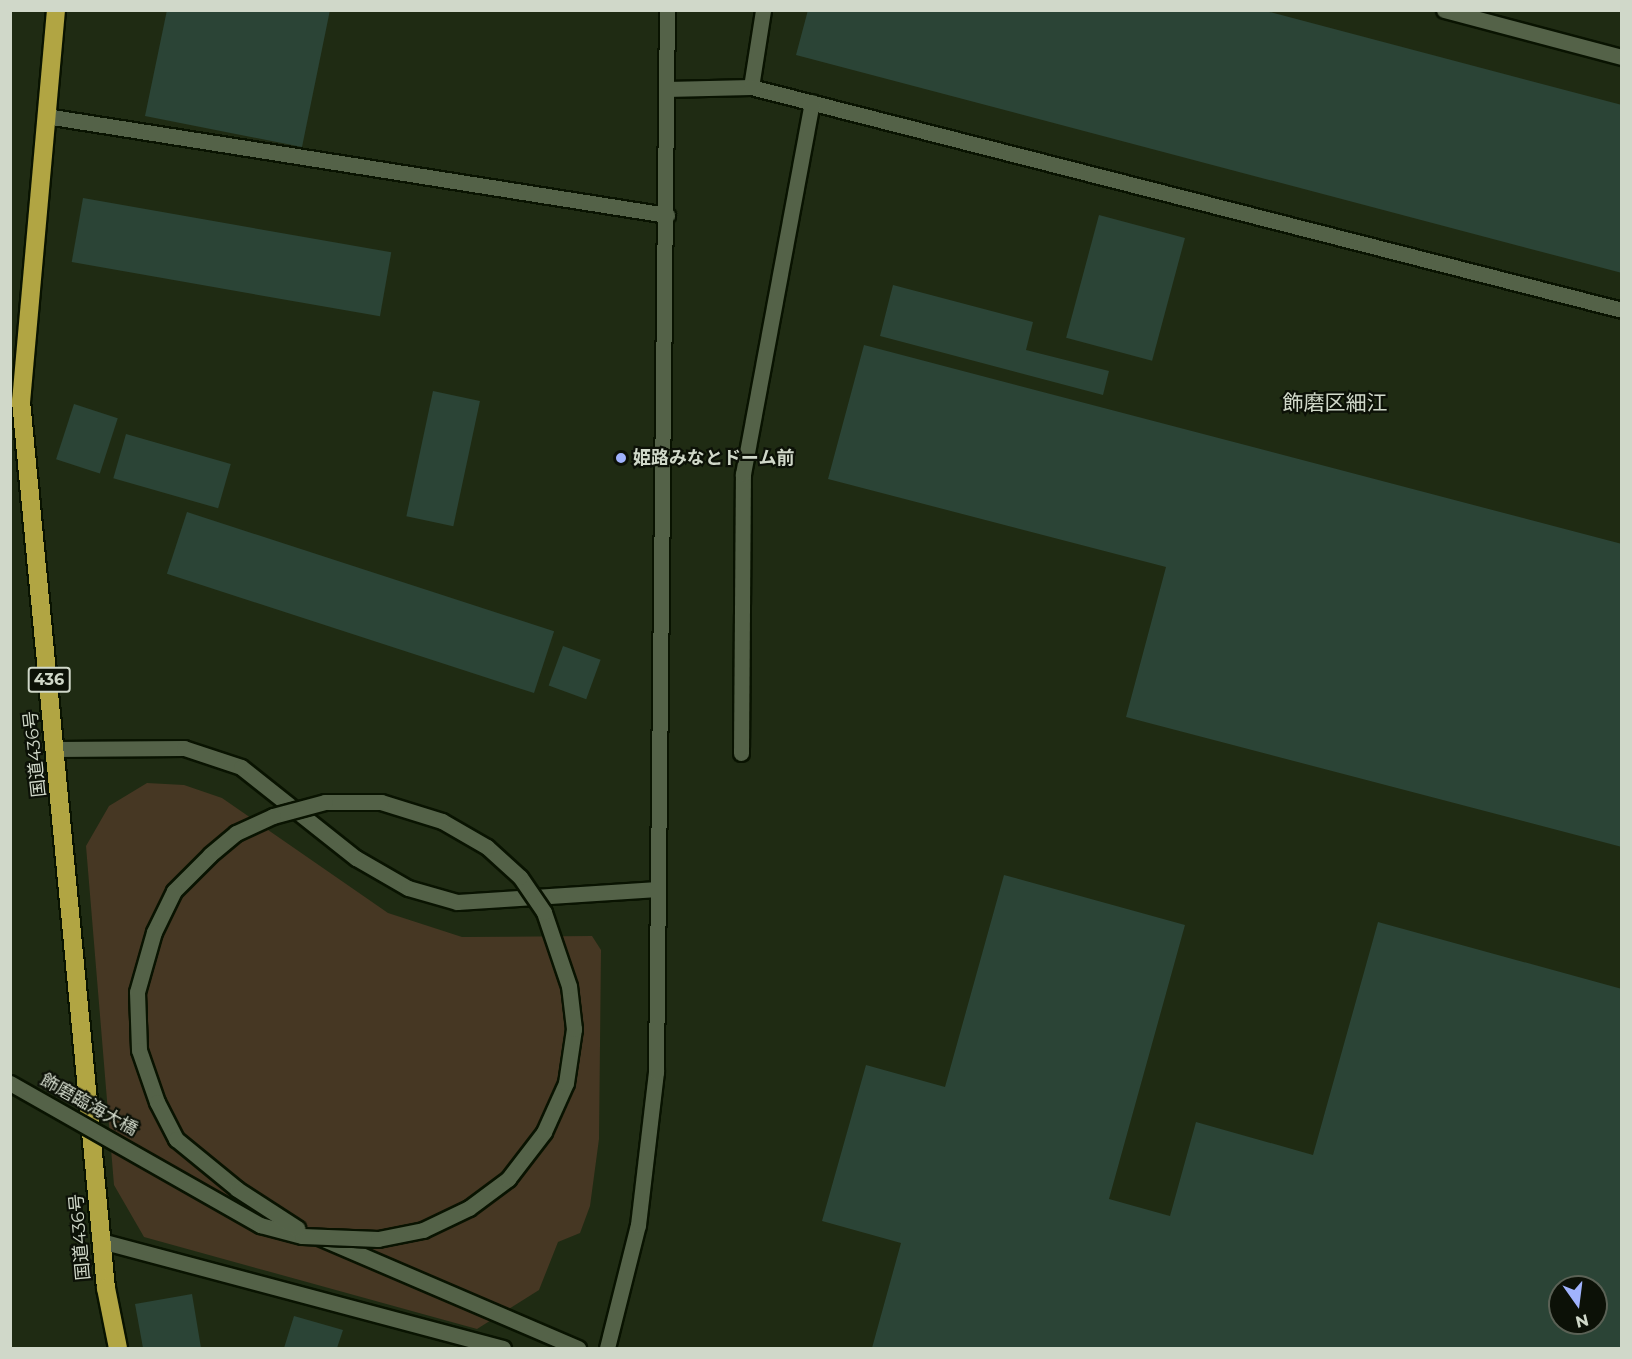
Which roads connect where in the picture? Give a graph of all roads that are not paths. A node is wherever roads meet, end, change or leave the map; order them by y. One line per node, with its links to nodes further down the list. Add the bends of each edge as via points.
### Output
1 (56, 10): 9 (highway, 国道436号 / 436)
2 (667, 10): 7 (street)
3 (763, 10): 6 (street)
4 (1444, 10): 5 (street)
5 (1622, 57)
6 (751, 87): 7 (street); 8 (street)
7 (666, 89): 10 (street)
8 (812, 102): 11 (street); 14 (street, via 743,474)
9 (46, 116): 10 (street); 12 (highway, 国道436号 / 436)
10 (667, 215): 15 (street)
11 (1622, 310)
12 (17, 374): 13 (highway, 国道436号 / 436)
13 (56, 749): 15 (street, via 184,748 241,767 356,858 408,888 458,902); 17 (highway, 国道436号 / 436)
14 (741, 753)
15 (658, 889): 21 (street, via 656,1072 649,1149 638,1225)
16 (10, 1083): 20 (street, 飾磨臨海大橋, bridge, via 260,1225 337,1240 423,1230 469,1208 508,1179 544,1132 566,1083 574,1029 569,986 554,933 520,877 487,847 441,821 381,802 325,802 273,816 237,833 174,891 154,932 137,992 140,1050 157,1102 176,1139 237,1189 297,1228)
17 (101, 1241): 18 (highway, 国道436号 / 436); 19 (street)
18 (118, 1348)
19 (503, 1348)
20 (578, 1348)
21 (607, 1348)

